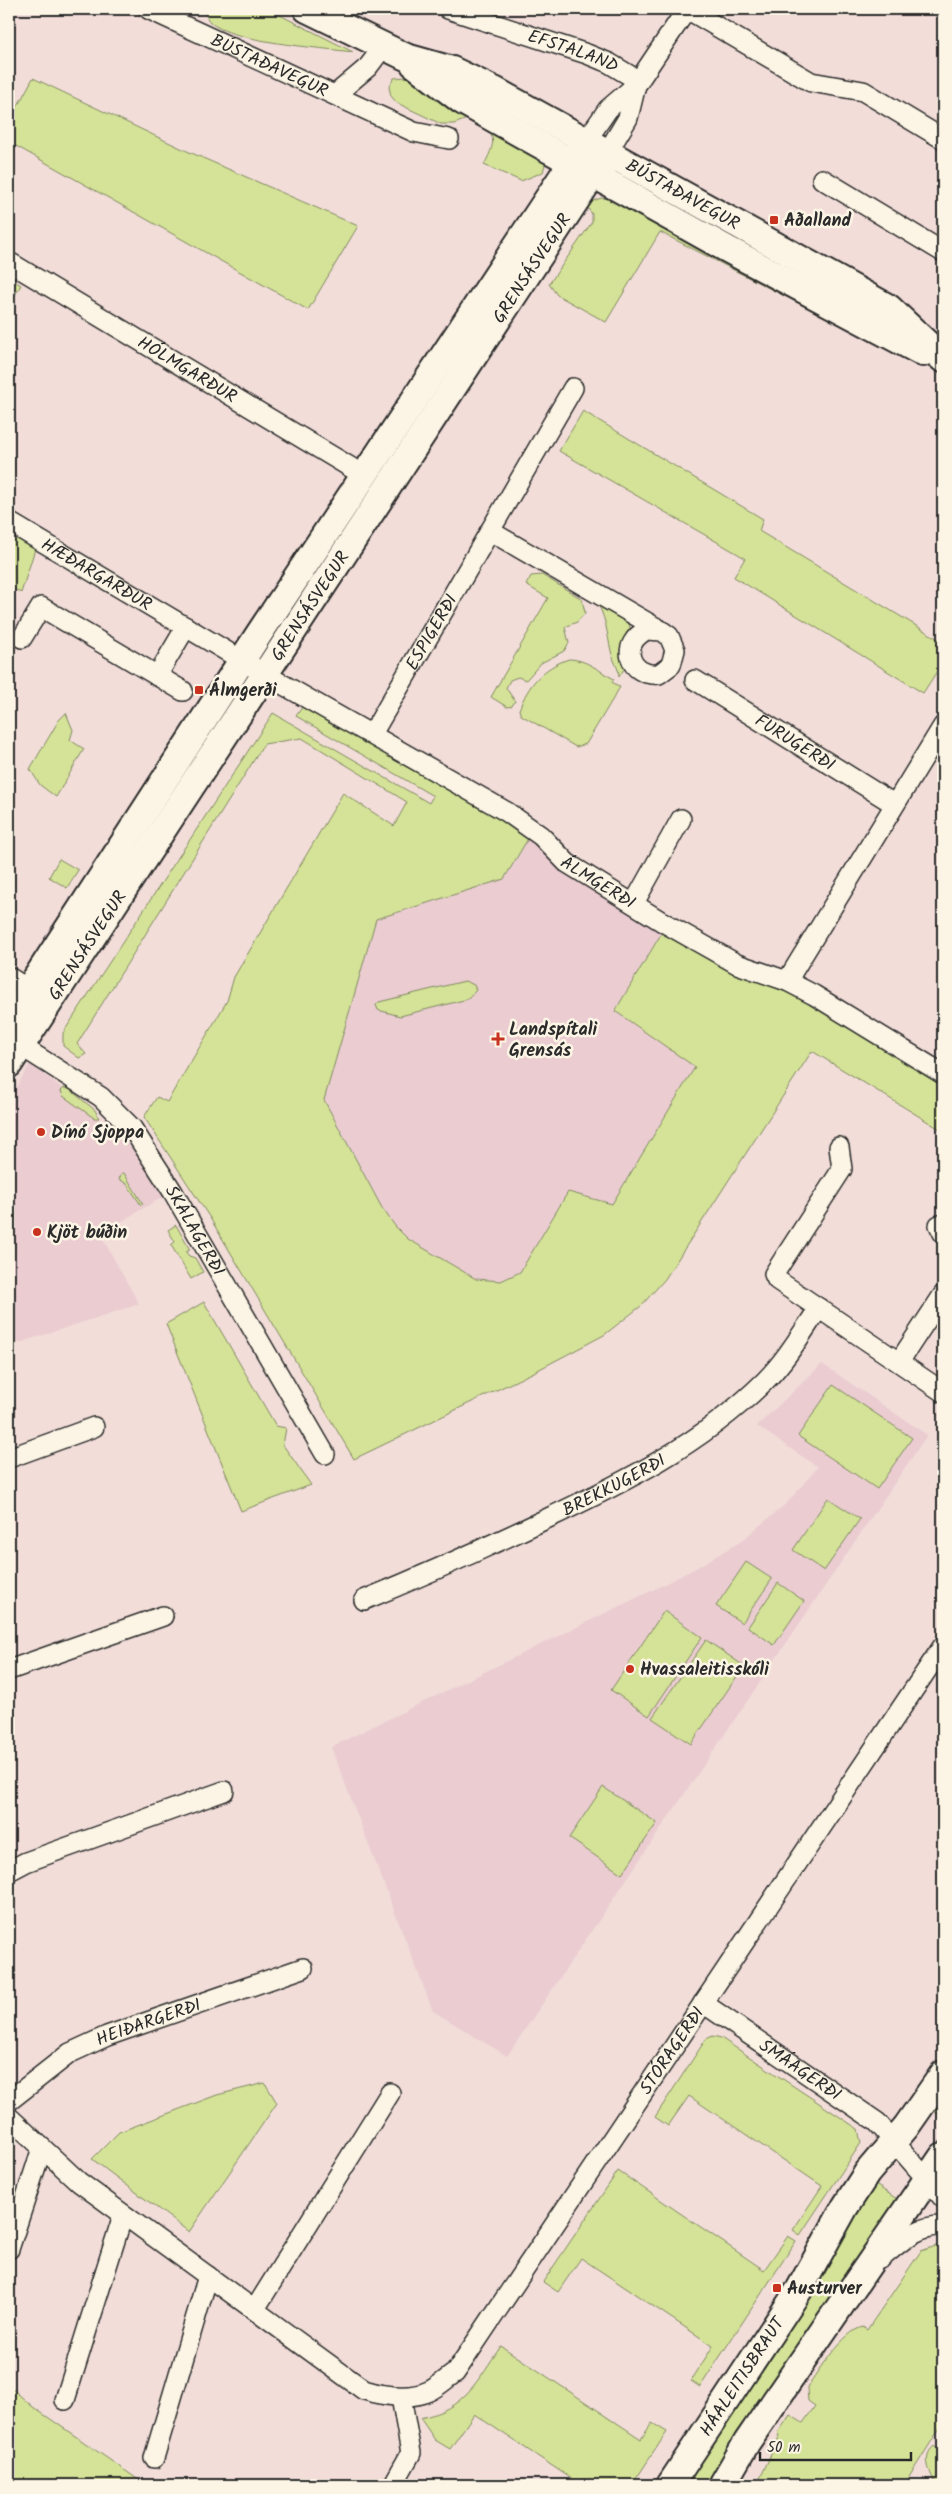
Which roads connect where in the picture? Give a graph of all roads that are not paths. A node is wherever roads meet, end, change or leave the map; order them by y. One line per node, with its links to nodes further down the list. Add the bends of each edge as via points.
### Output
1 (148, 9): 7 (street, BÚSTAÐAVEGUR)
2 (307, 9): 5 (main road, BÚSTAÐAVEGUR)
3 (448, 9): 6 (street, EFSTALAND, via 587,54 609,63)
4 (687, 9): 6 (street); 9 (street, via 811,82 863,91)
5 (395, 52): 7 (street, BÚSTAÐAVEGUR, via 368,67); 10 (main road, BÚSTAÐAVEGUR, via 462,101)
6 (638, 83): 10 (street, via 628,118)
7 (336, 94): 8 (street, BÚSTAÐAVEGUR, via 414,132)
8 (449, 139)
9 (943, 139)
10 (589, 157): 14 (main road, BÚSTAÐAVEGUR, via 889,308); 15 (main road, BÚSTAÐAVEGUR, via 727,249); 17 (main road, GRENSÁSVEGUR); 24 (main road, GRENSÁSVEGUR, via 432,422)
11 (822, 179): 12 (street)
12 (943, 252)
13 (9, 262): 17 (street, HÓLMGARÐUR)
14 (943, 359)
15 (943, 363)
16 (573, 388): 19 (street, ESPIGERÐI)
17 (365, 476): 23 (main road, GRENSÁSVEGUR)
18 (9, 522): 20 (street, HÆÐARGARÐUR)
19 (490, 531): 21 (street); 29 (street, ESPIGERÐI)
20 (186, 627): 23 (street, HÆÐARGARÐUR); 25 (street)
21 (662, 631)
22 (22, 638): 25 (street, via 41,607)
23 (242, 661): 24 (street, HÆÐARGARÐUR); 34 (main road, GRENSÁSVEGUR)
24 (265, 674): 29 (street, ÁLMGERÐI); 36 (main road, GRENSÁSVEGUR)
25 (157, 676): 27 (street)
26 (695, 680): 30 (street, FURUGERÐI)
27 (183, 692)
28 (943, 726): 30 (street)
29 (372, 734): 32 (street, ÁLMGERÐI, via 507,812 540,836 567,863)
30 (894, 804): 33 (street)
31 (682, 819): 32 (street)
32 (634, 903): 33 (street, ÁLMGERÐI, via 737,964)
33 (787, 981): 37 (street, ÁLMGERÐI)
34 (18, 983): 35 (main road, GRENSÁSVEGUR)
35 (9, 1020)
36 (15, 1055): 44 (street, SKÁLAGERÐI, via 88,1088 132,1128 173,1192)
37 (943, 1074)
38 (839, 1147): 40 (street, via 842,1169 774,1274 777,1280)
39 (943, 1296): 41 (street)
40 (819, 1308): 41 (street); 46 (street, BREKKUGERÐI, via 783,1361 765,1381 708,1430 676,1452 602,1493)
41 (899, 1362): 42 (street)
42 (943, 1392)
43 (94, 1427): 45 (street)
44 (325, 1454)
45 (9, 1458)
46 (364, 1600)
47 (163, 1616): 49 (street)
48 (943, 1646): 53 (street, STÓRAGERÐI)
49 (9, 1670)
50 (224, 1791): 51 (street)
51 (9, 1870)
52 (303, 1968): 56 (street, HEIÐARGERÐI, via 107,2036 70,2053)
53 (703, 2003): 58 (street, SMÁAGERÐI, via 870,2116); 68 (street, STÓRAGERÐI, via 454,2372 429,2391)
54 (943, 2074): 58 (main road, HÁALEITISBRAUT)
55 (390, 2092): 67 (street)
56 (9, 2101)
57 (9, 2117): 59 (street)
58 (894, 2142): 61 (street); 72 (main road, HÁALEITISBRAUT, via 850,2200 799,2290)
59 (42, 2148): 62 (street, via 78,2182); 64 (street)
60 (943, 2156): 61 (main road)
61 (935, 2189): 65 (main road)
62 (123, 2215): 66 (street); 69 (street)
63 (943, 2226): 65 (street, via 912,2233)
64 (9, 2249)
65 (864, 2272): 73 (main road, via 733,2462)
66 (208, 2276): 67 (street); 70 (street)
67 (256, 2309): 68 (street, STÓRAGERÐI, via 364,2390 382,2396)
68 (401, 2396): 71 (street, via 411,2453)
69 (65, 2400)
70 (154, 2458)
71 (393, 2485)
72 (670, 2485)
73 (722, 2485)

